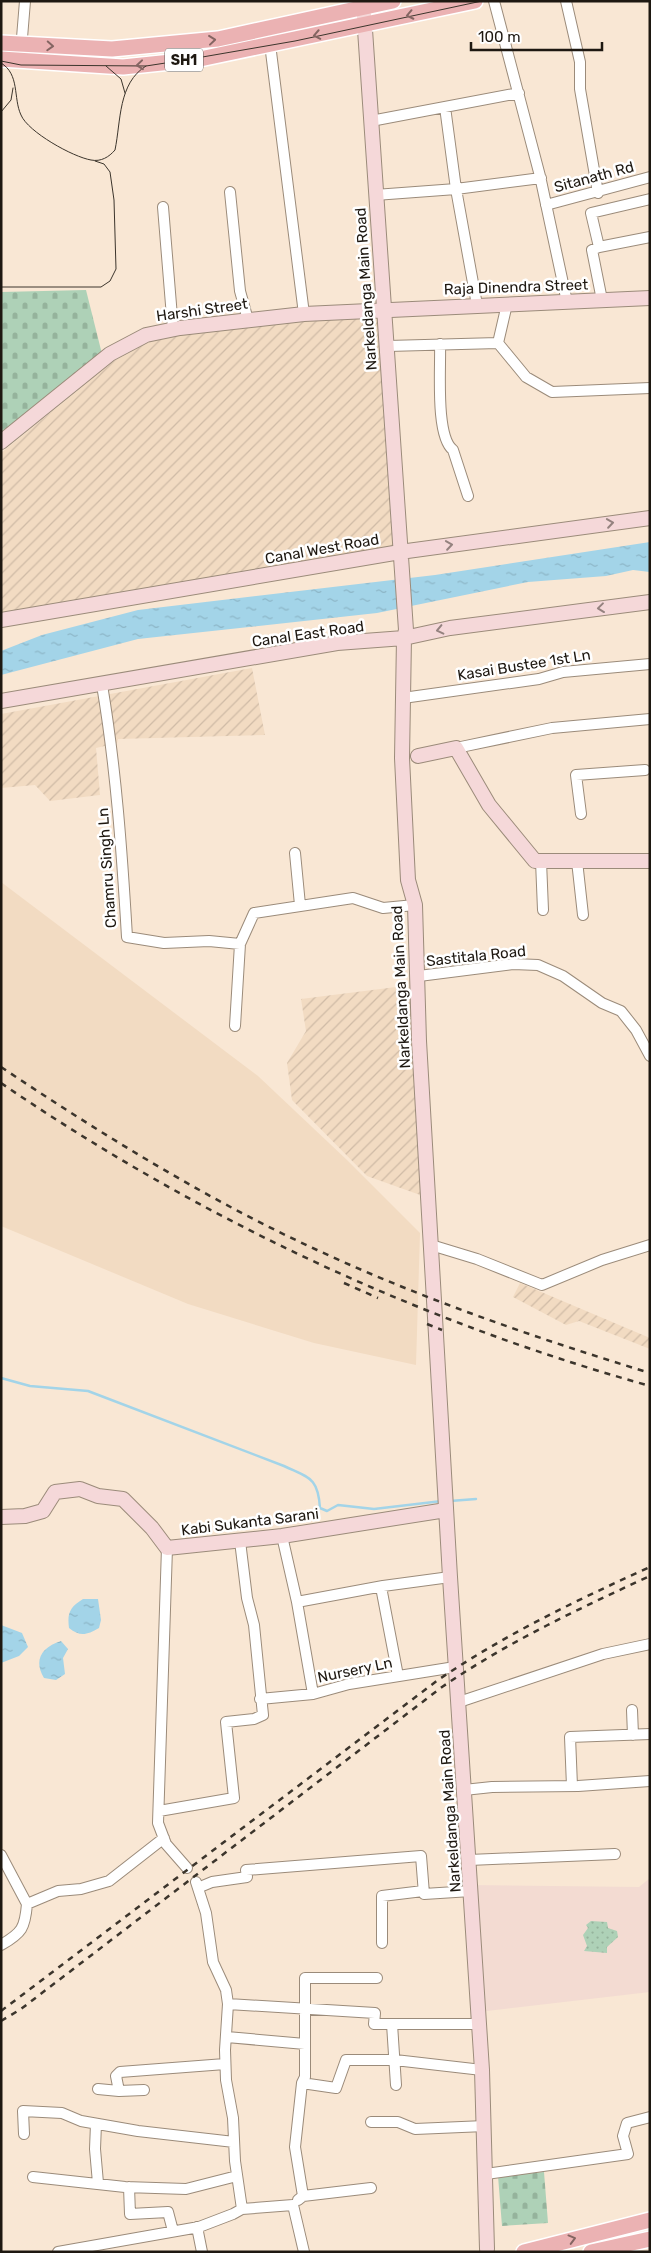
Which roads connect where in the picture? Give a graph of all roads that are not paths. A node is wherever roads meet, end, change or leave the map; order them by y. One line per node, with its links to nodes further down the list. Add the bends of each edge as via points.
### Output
1 (25, 1): 9 (street)
2 (393, 1): 6 (main road)
3 (475, 1): 7 (main road, SH1, one-way to 7)
4 (494, 1): 13 (street)
5 (566, 1): 20 (street, via 580,62 580,89)
6 (363, 5): 7 (main road, Narkeldanga Main Road); 9 (main road, one-way to 6, via 112,49 218,39)
7 (365, 25): 10 (main road, SH1, one-way to 10); 15 (main road, Narkeldanga Main Road)
8 (1, 43): 9 (main road)
9 (22, 44): 12 (street)
10 (270, 44): 12 (main road, SH1, one-way to 12, via 200,59 124,67); 33 (street)
11 (1, 59): 12 (main road, SH1)
12 (21, 61)
13 (519, 93): 14 (street); 17 (street)
14 (445, 107): 15 (street); 18 (street)
15 (371, 121): 21 (main road, Narkeldanga Main Road)
16 (650, 177): 20 (street, Sitanath Rd)
17 (540, 178): 18 (street); 23 (street)
18 (456, 189): 21 (street); 31 (street)
19 (230, 192): 34 (street, via 240,291)
20 (598, 193): 23 (street, Sitanath Rd)
21 (376, 195): 32 (main road, Narkeldanga Main Road)
22 (650, 199): 26 (street, via 591,212)
23 (546, 205): 29 (street)
24 (163, 207): 35 (street)
25 (650, 237): 26 (street)
26 (599, 247): 28 (street, via 592,250)
27 (650, 298): 28 (main road, Raja Dinendra Street)
28 (602, 300): 29 (main road, Raja Dinendra Street)
29 (567, 302): 30 (main road, Raja Dinendra Street)
30 (507, 304): 31 (main road, Raja Dinendra Street); 36 (street)
31 (477, 305): 32 (main road, Raja Dinendra Street)
32 (383, 309): 33 (main road, Harshi Street); 38 (main road, Narkeldanga Main Road)
33 (304, 314): 34 (main road, Harshi Street)
34 (248, 320): 35 (main road, Harshi Street)
35 (173, 329): 40 (main road, Harshi Street, via 146,335 110,354)
36 (498, 343): 37 (street); 39 (street, via 526,377 552,392)
37 (440, 344): 38 (street); 41 (street, via 442,426)
38 (388, 346): 43 (main road, Narkeldanga Main Road)
39 (650, 388)
40 (1, 442)
41 (468, 496)
42 (650, 518): 43 (main road, Canal West Road, one-way to 42)
43 (401, 558): 45 (main road, Canal West Road); 46 (main road, Narkeldanga Main Road)
44 (650, 602): 46 (main road, Canal East Road, one-way to 46)
45 (1, 620)
46 (405, 634): 48 (main road, Canal East Road); 49 (main road, Narkeldanga Main Road)
47 (650, 664): 49 (street, Kasai Bustee 1st Ln, via 563,672 539,679)
48 (102, 685): 50 (main road, Canal East Road); 64 (street, Chamru Singh Ln, via 111,736 127,937 164,943 209,941)
49 (404, 698): 61 (main road, Narkeldanga Main Road, via 402,758 408,880)
50 (1, 701)
51 (650, 719): 52 (street, via 552,728)
52 (456, 748): 53 (main road); 57 (main road, via 489,805 535,861)
53 (418, 756)
54 (645, 770): 55 (street, via 576,775)
55 (581, 814)
56 (295, 853): 60 (street)
57 (541, 861): 58 (main road); 62 (street)
58 (577, 861): 59 (main road); 63 (street)
59 (650, 861)
60 (300, 905): 61 (street, via 353,898 383,908); 64 (street, via 254,913)
61 (416, 905): 65 (main road, Narkeldanga Main Road)
62 (543, 910)
63 (582, 916)
64 (240, 944): 66 (street)
65 (418, 976): 67 (street, Sastitala Road, via 513,964 538,965 621,1011); 68 (main road, Narkeldanga Main Road)
66 (235, 1026)
67 (650, 1056)
68 (431, 1245): 69 (street, via 477,1259 542,1286 602,1260); 70 (main road, Narkeldanga Main Road)
69 (650, 1245)
70 (446, 1510): 72 (main road, Kabi Sukanta Sarani); 75 (main road, Narkeldanga Main Road)
71 (1, 1517): 74 (main road, Kabi Sukanta Sarani, via 43,1511 55,1492 80,1489 98,1496 123,1499)
72 (282, 1536): 73 (main road, Kabi Sukanta Sarani); 77 (street)
73 (240, 1541): 74 (main road, Kabi Sukanta Sarani); 82 (street, via 247,1598 254,1624)
74 (168, 1548): 90 (street)
75 (450, 1577): 76 (street); 79 (main road, Narkeldanga Main Road)
76 (381, 1587): 77 (street); 80 (street)
77 (297, 1602): 81 (street)
78 (650, 1644): 83 (street, via 603,1654)
79 (456, 1667): 80 (street, Nursery Ln); 83 (main road, Narkeldanga Main Road)
80 (398, 1676): 81 (street, Nursery Ln)
81 (313, 1694): 82 (street, Nursery Ln)
82 (260, 1699): 90 (street, via 263,1715 226,1722 234,1798)
83 (459, 1702): 89 (main road, Narkeldanga Main Road)
84 (632, 1710): 86 (street)
85 (650, 1734): 86 (street)
86 (633, 1735): 88 (street, via 570,1738)
87 (650, 1781): 88 (street)
88 (572, 1786): 89 (street, via 529,1785)
89 (464, 1790): 94 (main road, Narkeldanga Main Road)
90 (158, 1811): 91 (street, via 158,1823)
91 (164, 1838): 95 (street); 98 (street, via 109,1880 81,1889 58,1891)
92 (615, 1854): 94 (street)
93 (1, 1855): 98 (street)
94 (469, 1860): 97 (main road, Narkeldanga Main Road)
95 (187, 1868)
96 (424, 1891): 97 (street, via 424,1894); 99 (street, via 382,1896); 102 (street, via 421,1856 246,1870 247,1878 198,1885 213,1962 226,1990)
97 (471, 1891): 105 (main road, Narkeldanga Main Road)
98 (27, 1904): 100 (street, via 25,1927)
99 (382, 1943)
100 (1, 1945)
101 (377, 1978): 103 (street, via 305,1978)
102 (228, 2004): 103 (street); 106 (street)
103 (306, 2009): 104 (street, via 375,2013 374,2024); 107 (street)
104 (392, 2024): 105 (street); 108 (street)
105 (480, 2024): 110 (main road, Narkeldanga Main Road)
106 (228, 2037): 107 (street); 109 (street)
107 (305, 2044): 111 (street)
108 (395, 2060): 110 (street); 111 (street, via 346,2060 336,2088); 112 (street)
109 (225, 2064): 115 (street, via 120,2072 116,2076); 121 (street)
110 (482, 2070): 119 (main road, Narkeldanga Main Road)
111 (302, 2083): 128 (street, via 295,2147)
112 (396, 2085)
113 (98, 2089): 115 (street)
114 (144, 2090): 115 (street)
115 (119, 2091)
116 (650, 2117): 122 (street, via 627,2123 623,2136 628,2154)
117 (371, 2122): 119 (street, via 398,2122 415,2129)
118 (96, 2124): 120 (street, via 62,2112 23,2111); 121 (street); 125 (street)
119 (485, 2126): 122 (main road, Narkeldanga Main Road)
120 (24, 2134)
121 (234, 2142): 123 (street)
122 (486, 2174): 135 (main road, Narkeldanga Main Road)
123 (237, 2176): 126 (street, via 186,2189); 130 (street)
124 (33, 2177): 125 (street)
125 (98, 2183): 126 (street)
126 (129, 2187): 133 (street, via 130,2214 168,2212)
127 (370, 2188): 128 (street)
128 (303, 2196): 129 (street)
129 (293, 2205): 130 (street); 138 (street)
130 (242, 2209): 132 (street)
131 (650, 2220): 139 (main road, one-way to 131)
132 (197, 2227): 133 (street); 137 (street)
133 (173, 2231): 136 (street)
134 (650, 2238): 140 (main road)
135 (486, 2251)
136 (58, 2252)
137 (202, 2252)
138 (304, 2252)
139 (524, 2252)
140 (591, 2252)

